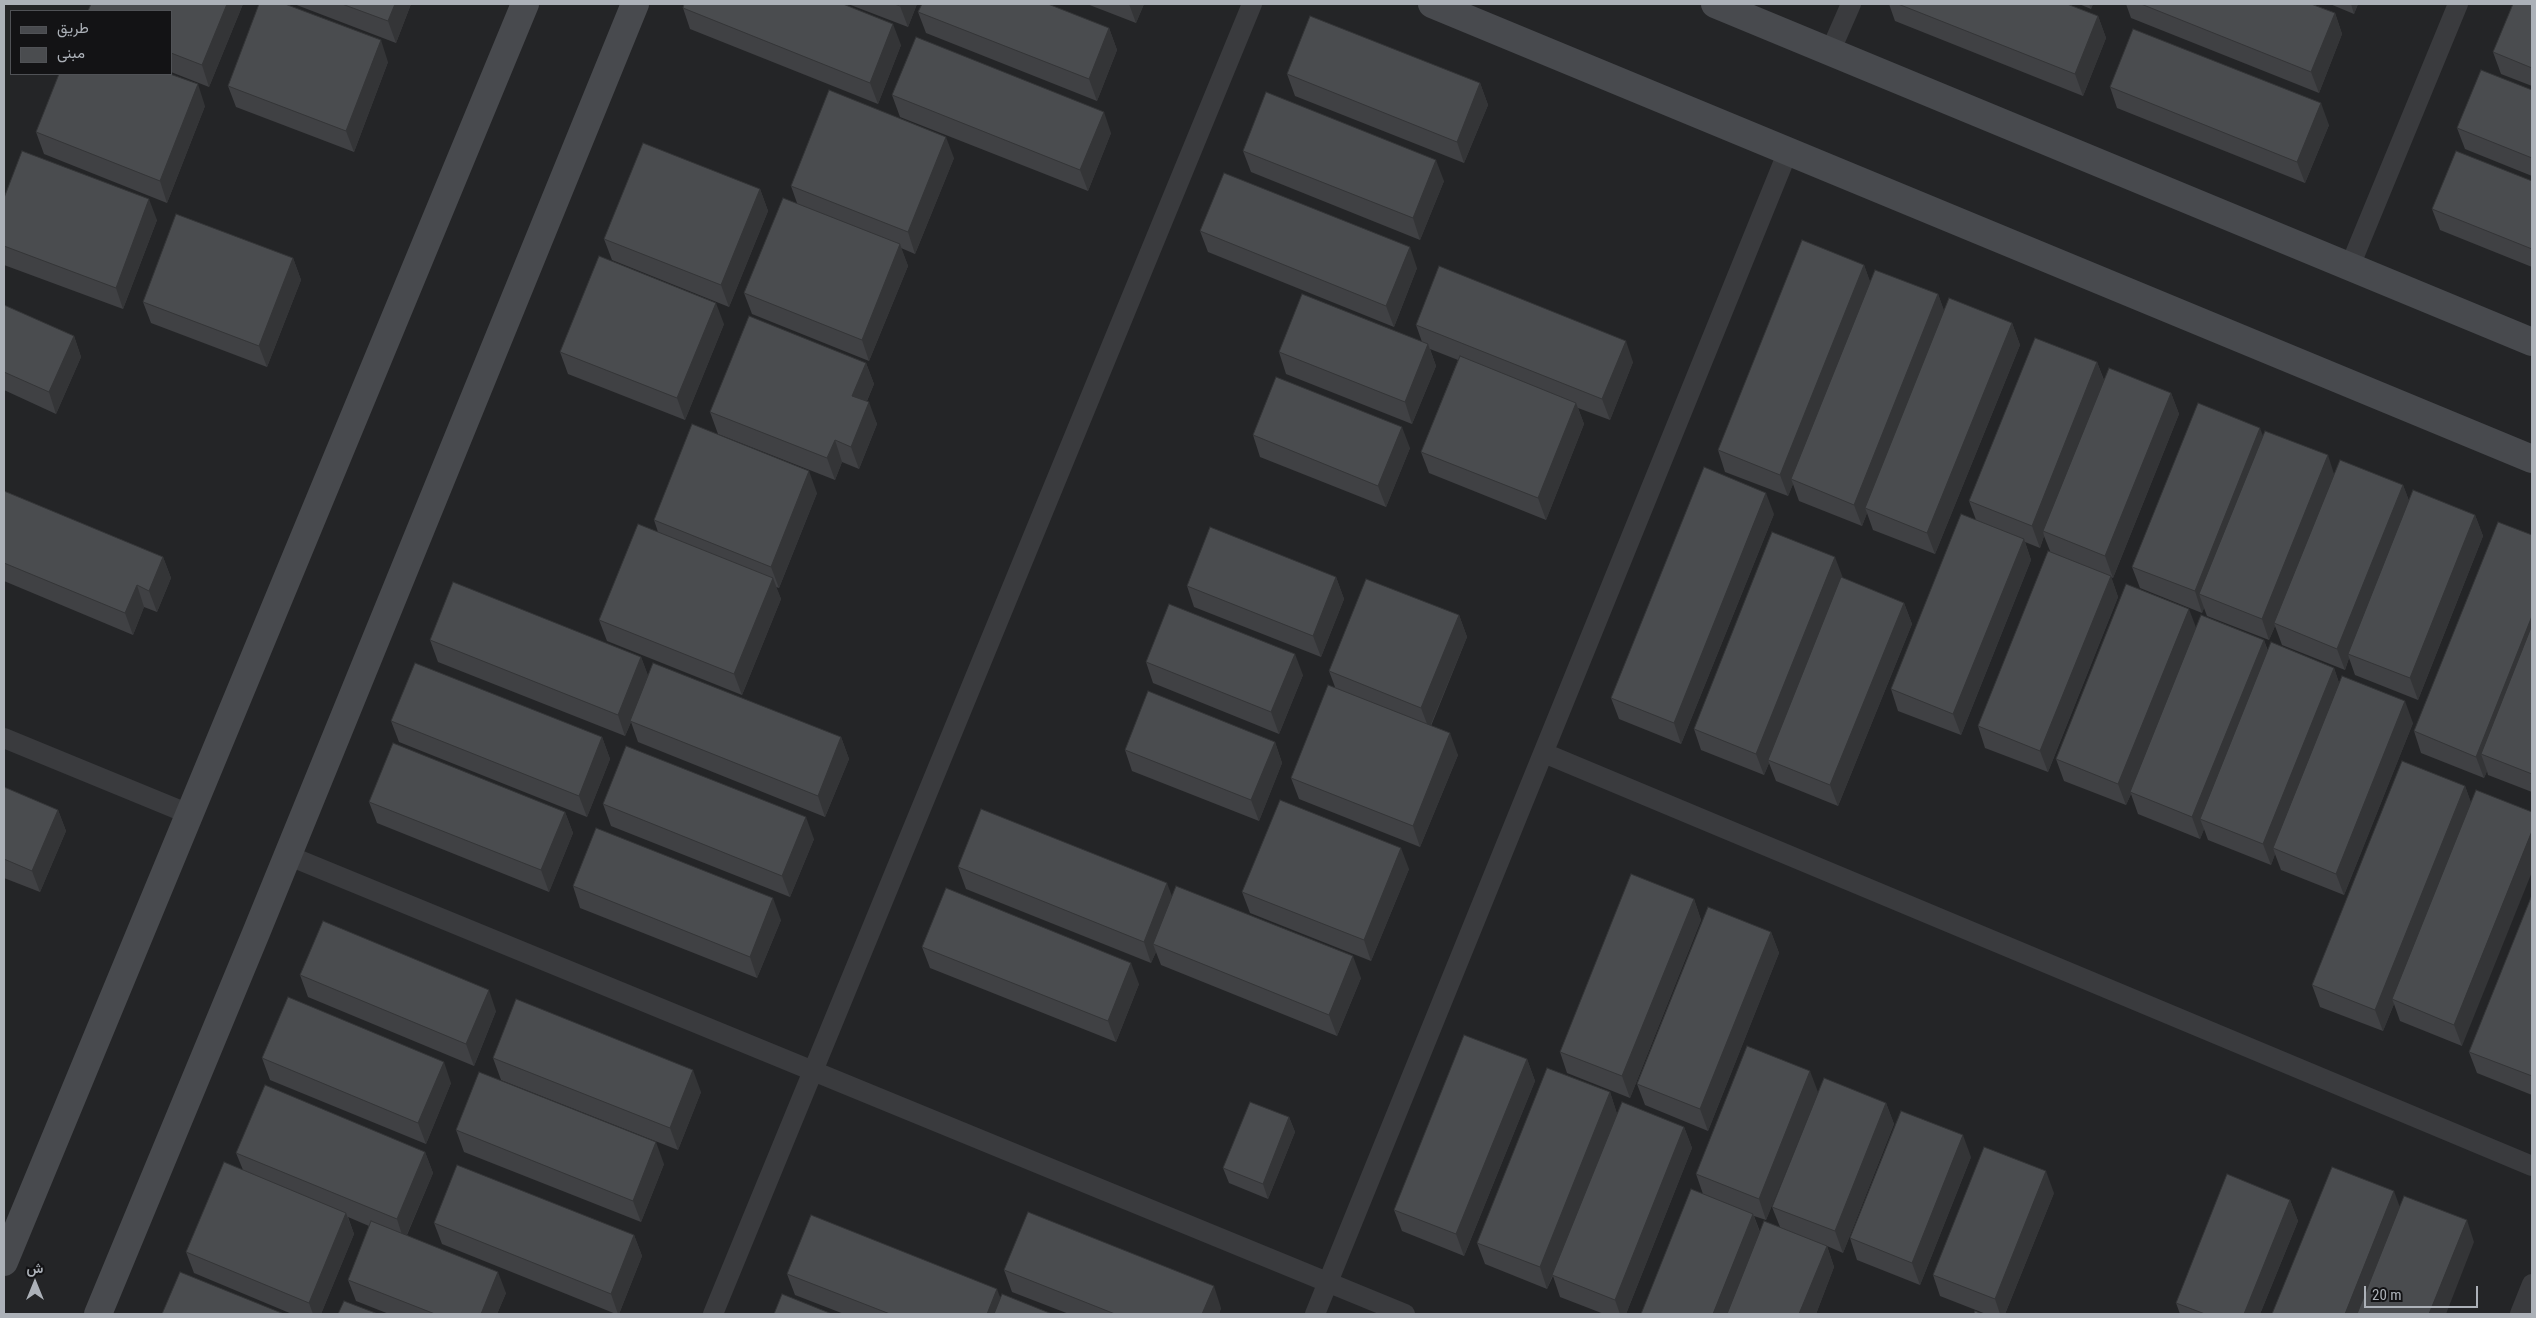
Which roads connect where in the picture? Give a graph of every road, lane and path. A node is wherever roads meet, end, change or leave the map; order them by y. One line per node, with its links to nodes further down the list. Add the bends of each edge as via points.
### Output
1 (525, 4): 15 (street)
2 (635, 4): 16 (street)
3 (1252, 4): 17 (lane)
4 (1432, 4): 9 (street)
5 (1715, 4): 8 (street)
6 (1851, 4): 8 (lane)
7 (2458, 4): 10 (lane)
8 (1830, 52): 10 (street)
9 (1788, 151): 12 (street); 14 (lane)
10 (2350, 266): 11 (street)
11 (2532, 342)
12 (2532, 459)
13 (4, 738): 15 (lane)
14 (1544, 753): 18 (lane); 20 (lane)
15 (190, 814): 19 (street)
16 (287, 855): 17 (lane); 22 (street)
17 (813, 1071): 20 (lane); 23 (lane)
18 (2532, 1166)
19 (4, 1262)
20 (1328, 1282): 24 (lane); 25 (lane)
21 (2532, 1284): 26 (lane)
22 (98, 1314)
23 (713, 1314)
24 (1314, 1314)
25 (1405, 1314)
26 (2520, 1314)

